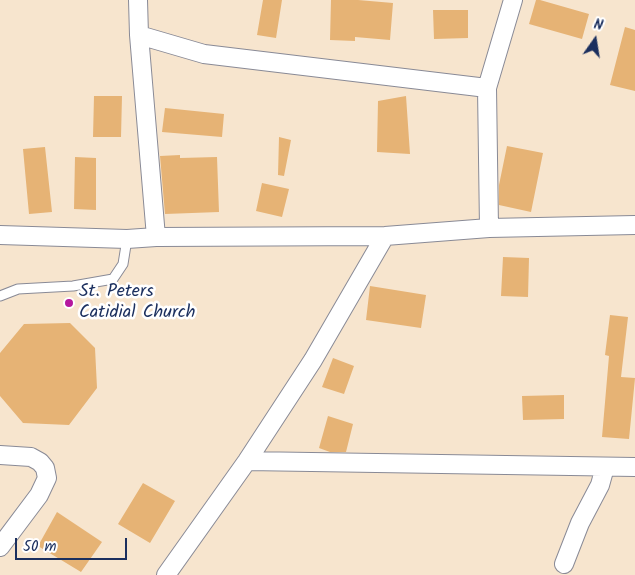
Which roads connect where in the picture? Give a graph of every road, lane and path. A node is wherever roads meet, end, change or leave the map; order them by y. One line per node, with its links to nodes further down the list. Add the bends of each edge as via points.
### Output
1 (138, 0): 3 (street)
2 (513, 0): 4 (street)
3 (139, 35): 4 (street, via 204,54); 9 (street)
4 (487, 88): 6 (street)
5 (635, 224): 6 (street)
6 (489, 228): 8 (street)
7 (0, 235): 10 (street)
8 (385, 236): 9 (street); 13 (street, via 313,360)
9 (156, 237): 10 (street)
10 (128, 239): 11 (lane, via 123,264 113,279 73,286 18,289)
11 (0, 296)
12 (0, 455): 16 (street, via 31,457 45,468 47,478 39,495)
13 (247, 461): 14 (street); 18 (street)
14 (606, 467): 15 (street); 17 (street)
15 (635, 467)
16 (0, 547)
17 (564, 564)
18 (166, 575)

